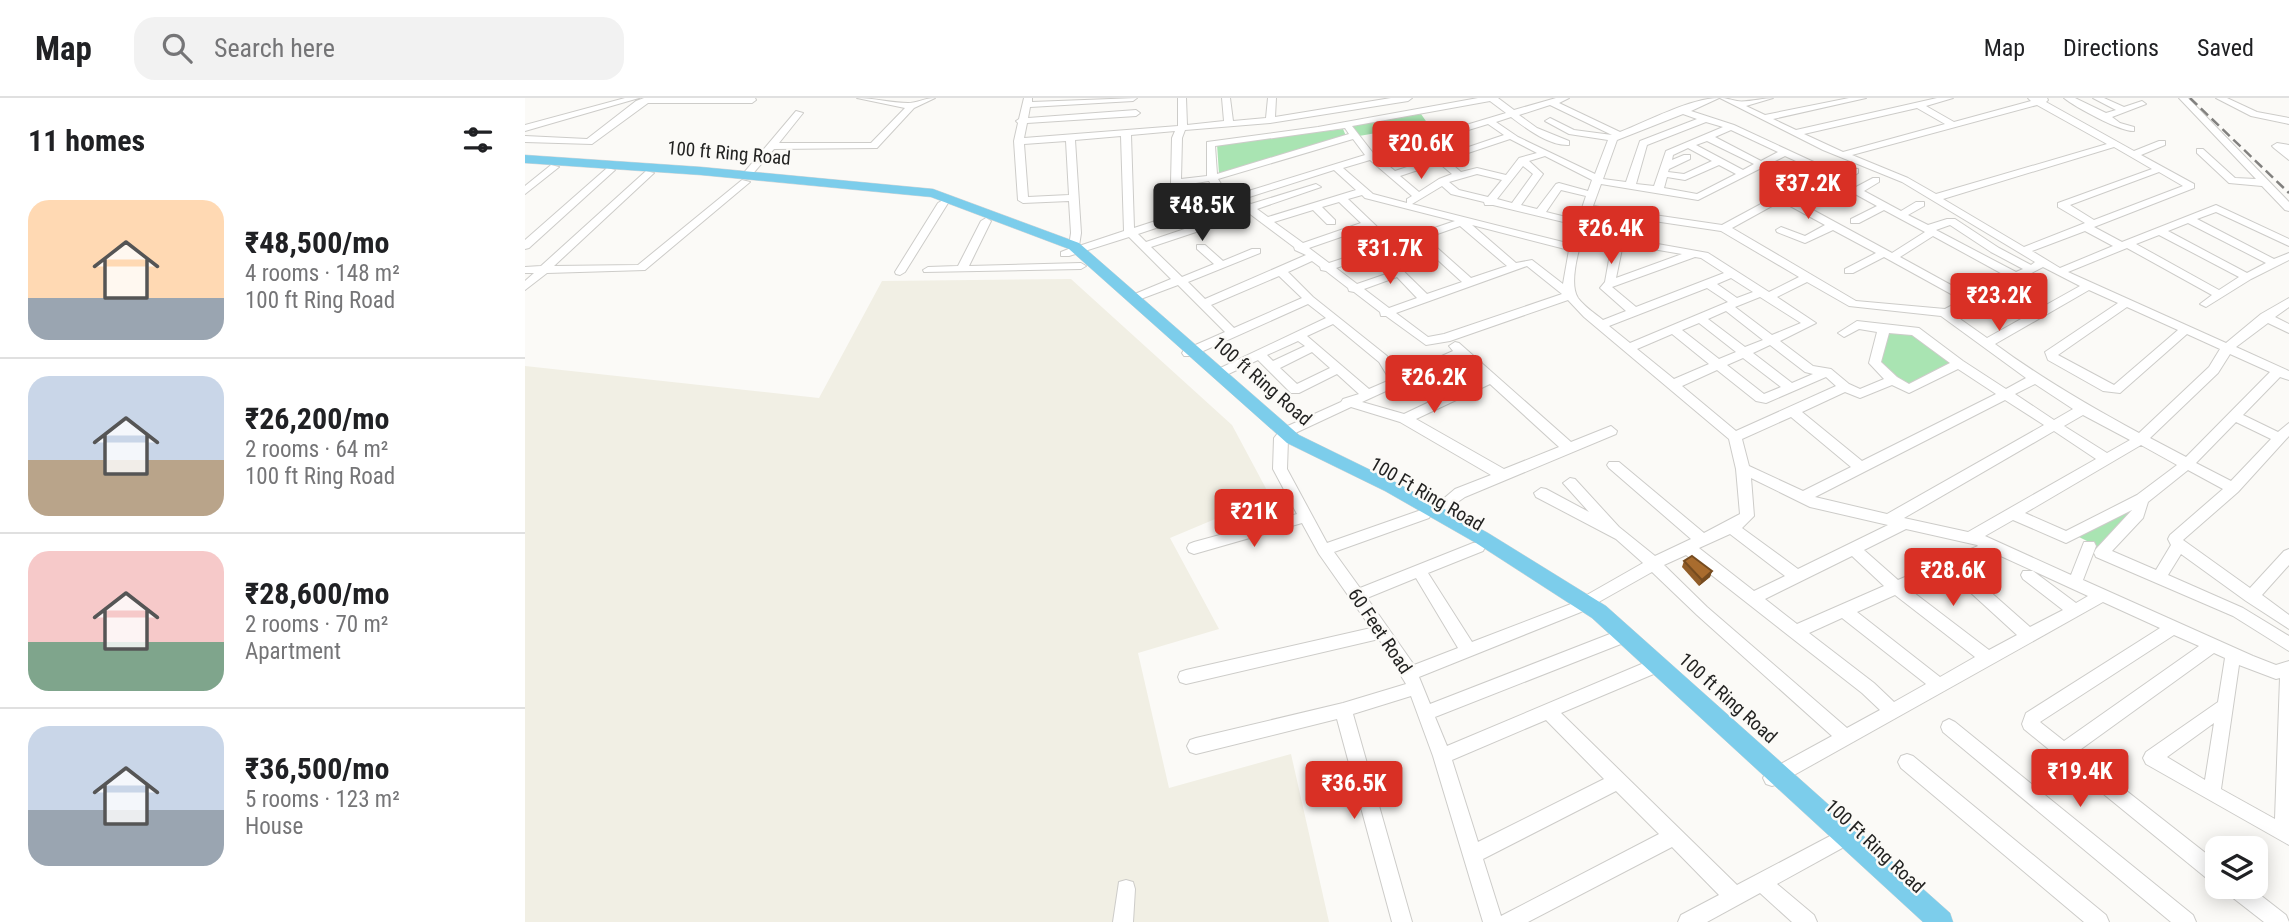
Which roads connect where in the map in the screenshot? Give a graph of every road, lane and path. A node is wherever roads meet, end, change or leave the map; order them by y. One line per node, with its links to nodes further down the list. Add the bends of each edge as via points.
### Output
1 (619, 98): 29 (street)
2 (635, 98): 29 (street)
3 (863, 98): 30 (street)
4 (1135, 98): 24 (street); 37 (street)
5 (1182, 98): 57 (street, via 1183,124)
6 (1226, 98): 50 (street)
7 (1274, 98): 44 (street)
8 (1409, 98): 32 (street); 49 (street)
9 (1491, 98): 39 (street); 49 (street)
10 (1565, 98): 26 (street)
11 (1715, 98): 33 (street)
12 (1724, 98): 28 (street)
13 (1769, 98): 28 (street)
14 (1862, 98): 25 (street)
15 (1949, 98): 31 (street)
16 (2052, 98): 23 (street)
17 (2068, 98): 40 (street)
18 (2183, 98): 111 (street)
19 (2220, 98): 41 (street, via 2254,114)
20 (931, 99): 30 (street)
21 (2102, 99): 34 (street)
22 (752, 100): 67 (street, via 644,101 589,142)
23 (2035, 100): 52 (street); 66 (street)
24 (1027, 101): 45 (street)
25 (1830, 101): 42 (street)
26 (1550, 102): 38 (street); 39 (street)
27 (2141, 104): 34 (street)
28 (1737, 105): 42 (street)
29 (609, 106): 55 (street)
30 (911, 106): 75 (street, via 874,146)
31 (1920, 106): 52 (street); 59 (street)
32 (1337, 110): 44 (street); 51 (street)
33 (1680, 110): 43 (street); 63 (street)
34 (2125, 110): 40 (street)
35 (2289, 111): 41 (street)
36 (799, 113): 75 (street)
37 (1136, 113): 45 (street); 58 (street)
38 (1571, 113): 47 (street); 63 (street)
39 (1510, 114): 46 (street); 56 (street)
40 (2105, 116): 66 (street, via 2131,129)
41 (2275, 116): 48 (street)
42 (1763, 118): 59 (street)
43 (1705, 119): 54 (street); 113 (street, via 1645,142)
44 (1270, 120): 50 (street)
45 (1021, 121): 68 (street)
46 (1489, 121): 49 (street); 62 (street)
47 (1550, 121): 56 (street); 60 (street)
48 (2289, 121)
49 (1431, 123): 51 (street); 69 (street)
50 (1229, 125): 53 (street)
51 (1347, 125): 61 (street); 71 (street)
52 (1953, 125): 83 (street)
53 (1209, 127): 57 (street); 71 (street)
54 (1731, 127): 64 (street); 78 (street)
55 (525, 128)
56 (1531, 128): 70 (street)
57 (1178, 130): 58 (street); 105 (street, via 1176,183)
58 (1130, 133): 65 (street); 152 (street)
59 (1794, 133): 83 (street)
60 (1580, 134): 63 (street); 70 (street)
61 (1354, 135): 81 (street); 105 (street)
62 (1511, 136): 79 (street); 86 (street)
63 (1615, 136): 107 (street)
64 (1707, 137): 74 (street); 89 (street)
65 (1070, 138): 68 (street); 123 (street)
66 (2105, 138): 72 (street)
67 (525, 139)
68 (1019, 141): 123 (street, via 1023,200)
69 (1419, 141): 81 (street); 86 (street)
70 (1566, 143): 79 (street)
71 (1210, 144): 105 (street)
72 (2116, 144): 80 (street); 122 (street)
73 (2162, 144): 80 (street)
74 (1689, 145): 88 (street); 95 (street, via 1669,153)
75 (772, 146): 104 (street)
76 (2289, 148): 84 (street, via 2277,146)
77 (2200, 151): 111 (street, via 2232,181)
78 (1785, 152): 89 (street); 100 (street)
79 (1549, 154): 87 (street); 107 (street)
80 (2134, 154): 93 (street)
81 (1371, 156): 92 (street); 101 (street)
82 (1687, 157): 95 (street)
83 (1847, 157): 100 (street); 122 (street)
84 (2289, 157)
85 (525, 159): 104 (main road, 100 ft Ring Road)
86 (1439, 159): 101 (street); 102 (street)
87 (1522, 160): 98 (street); 106 (street)
88 (1720, 161): 95 (street, via 1685,177); 99 (street)
89 (1762, 165): 99 (street)
90 (525, 166): 91 (main road, 100 Ft Ring Road)
91 (554, 167): 94 (main road, 100 Ft Ring Road); 116 (street)
92 (1336, 167): 103 (street); 117 (street)
93 (2160, 169): 148 (street, via 2062,205); 148 (street, via 2190,187)
94 (610, 170): 97 (main road, 100 Ft Ring Road); 158 (street)
95 (1664, 170): 115 (street)
96 (1855, 172): 110 (street)
97 (649, 173): 104 (main road, 100 Ft Ring Road); 180 (street)
98 (1538, 174): 112 (street); 132 (street)
99 (1744, 174): 115 (street, via 1698,197)
100 (1824, 174): 110 (street); 121 (street)
101 (1393, 175): 119 (street)
102 (1459, 175): 106 (street, via 1477,171); 109 (street)
103 (1304, 176): 114 (street); 125 (street)
104 (746, 178): 126 (main road, 100 Ft Ring Road, via 926,197); 164 (main road, 100 ft Ring Road, via 933,192); 180 (street, via 645,266)
105 (1212, 178): 125 (street)
106 (1508, 178): 127 (street)
107 (1598, 180): 113 (street); 120 (street)
108 (1876, 180): 118 (street)
109 (1442, 181): 119 (street); 127 (street, via 1455,192)
110 (1836, 182): 118 (street)
111 (2266, 183): 134 (street)
112 (1559, 186): 120 (street); 137 (street)
113 (1630, 186): 115 (street)
114 (1316, 187): 124 (street); 135 (street)
115 (1658, 190)
116 (525, 191)
117 (1363, 191): 124 (street); 130 (street)
118 (1856, 191): 131 (street)
119 (1417, 195): 130 (street)
120 (1593, 195): 133 (street)
121 (1781, 197): 147 (street); 149 (street)
122 (1938, 197): 167 (street)
123 (1074, 198): 164 (street)
124 (1336, 199): 129 (street); 145 (street)
125 (1231, 200): 135 (street); 152 (street)
126 (943, 203): 140 (main road, 100 Ft Ring Road); 184 (street)
127 (1489, 203): 132 (street)
128 (1920, 204): 138 (street)
129 (1315, 206): 141 (street); 144 (street)
130 (1407, 206): 142 (street)
131 (1884, 206): 138 (street); 143 (street)
132 (1514, 208): 137 (street)
133 (1588, 208): 136 (street); 146 (street)
134 (2289, 208)
135 (1250, 209): 141 (street); 159 (street)
136 (1623, 213): 149 (street); 155 (street)
137 (1539, 214): 146 (street)
138 (1900, 215): 151 (street)
139 (2188, 219): 153 (street); 156 (street, via 2219,208); 172 (street)
140 (986, 221): 164 (main road, 100 Ft Ring Road); 178 (street)
141 (1265, 221): 162 (street)
142 (1464, 221): 154 (street); 163 (street); 176 (street)
143 (1855, 221)
144 (1331, 222)
145 (1369, 224): 160 (street); 162 (street)
146 (1583, 224): 163 (street)
147 (1834, 225): 150 (street, via 1805,240); 169 (street)
148 (2090, 225): 157 (street); 167 (street)
149 (1724, 228): 190 (street)
150 (1781, 230)
151 (1930, 230): 169 (street); 175 (street, via 1951,221 1995,250); 188 (street)
152 (1129, 231): 159 (street); 164 (street)
153 (2160, 231): 157 (street); 189 (street)
154 (1419, 237): 160 (street); 192 (street)
155 (1619, 240): 168 (street); 193 (street)
156 (2289, 243)
157 (2124, 245): 185 (street); 198 (street)
158 (525, 246)
159 (1143, 246): 191 (street)
160 (1391, 246): 166 (street)
161 (1201, 247): 173 (street)
162 (1299, 248): 171 (street)
163 (1575, 248): 199 (street, via 1568,276)
164 (1072, 249): 174 (main road, 100 Ft Ring Road); 201 (main road, 100 ft Ring Road)
165 (1256, 251): 173 (street)
166 (1377, 251): 177 (street); 186 (street)
167 (2023, 251): 175 (street)
168 (1695, 253): 187 (street); 193 (street)
169 (1888, 255): 183 (street); 204 (street)
170 (2289, 256): 172 (street)
171 (1311, 257): 177 (street); 182 (street)
172 (2273, 263): 189 (street)
173 (1221, 265): 191 (street)
174 (1081, 266): 178 (street); 230 (main road, 100 Ft Ring Road)
175 (2037, 266): 185 (street); 188 (street)
176 (1515, 267): 192 (street); 199 (street, via 1529,262)
177 (1325, 268): 197 (street)
178 (962, 269): 181 (street)
179 (525, 270): 180 (street)
180 (544, 270): 196 (street)
181 (928, 270)
182 (1281, 271): 202 (street); 207 (street)
183 (1849, 271)
184 (900, 272)
185 (2059, 272): 195 (street)
186 (1399, 273): 197 (street); 203 (street)
187 (1732, 274): 194 (street); 200 (street)
188 (2017, 277): 204 (street)
189 (2246, 277): 198 (street)
190 (1806, 278): 200 (street); 212 (street, via 1853,304)
191 (1179, 281): 201 (street); 207 (street)
192 (1469, 283): 203 (street)
193 (1610, 283): 210 (street, via 1607,288)
194 (1708, 283): 209 (street); 210 (street)
195 (2088, 286): 206 (street); 226 (street)
196 (525, 287)
197 (1353, 289): 211 (street)
198 (2218, 294): 208 (street)
199 (1570, 295): 216 (street); 224 (street)
200 (1765, 295): 209 (street); 225 (street, via 1810,323)
201 (1134, 298): 230 (main road, 100 ft Ring Road)
202 (1309, 299): 215 (street); 222 (street)
203 (1425, 299): 211 (street)
204 (1972, 300): 212 (street)
205 (2289, 301): 213 (street)
206 (2125, 303): 219 (street); 245 (street, via 2051,352)
207 (1203, 304): 222 (street)
208 (2206, 304)
209 (1731, 305): 214 (street); 225 (street)
210 (1635, 312): 216 (street)
211 (1384, 313): 224 (street, via 1426,341)
212 (1944, 313): 226 (street)
213 (2265, 317): 220 (street); 229 (street)
214 (1700, 318): 217 (street); 232 (street)
215 (1334, 319): 223 (street); 243 (street, via 1383,359)
216 (1601, 325): 228 (street)
217 (1673, 329): 228 (street); 235 (street)
218 (1884, 329): 221 (street, via 1857,325); 234 (street, via 1915,331); 244 (street, via 1875,362)
219 (2186, 329): 229 (street); 245 (street, via 2119,389)
220 (2289, 329)
221 (1844, 332)
222 (1233, 333): 230 (street)
223 (1300, 336): 227 (street); 233 (street)
224 (1446, 338): 231 (street)
225 (1772, 341): 232 (street); 238 (street, via 1809,369)
226 (1986, 344): 242 (street)
227 (1313, 347): 236 (street); 237 (street)
228 (1628, 348): 246 (street)
229 (2227, 348): 240 (street); 261 (street, via 2214,370)
230 (1191, 351): 239 (main road, 100 ft Ring Road); 259 (main road, 100 Ft Ring Road)
231 (1461, 352): 241 (street); 243 (street)
232 (1745, 352): 235 (street); 248 (street)
233 (1260, 355): 236 (street); 239 (street)
234 (1958, 364): 244 (street, via 1909,389); 250 (street)
235 (1717, 365): 246 (street); 248 (street, via 1761,398)
236 (1272, 368): 237 (street, via 1295,390)
237 (1338, 369): 249 (street)
238 (1827, 372): 247 (street); 248 (street)
239 (1218, 373): 259 (main road, 100 ft Ring Road)
240 (2284, 374): 254 (street)
241 (1491, 379): 255 (street); 262 (street)
242 (2035, 379): 245 (street); 250 (street)
243 (1396, 380): 249 (street)
244 (1893, 380): 247 (street, via 1860,394)
245 (2070, 384): 252 (street)
246 (1672, 385): 260 (street)
247 (1845, 387): 253 (street)
248 (1790, 388)
249 (1366, 393): 251 (street)
250 (2003, 395): 256 (street); 266 (street)
251 (1347, 402): 255 (street); 259 (street)
252 (2083, 409): 256 (street); 261 (street)
253 (1793, 411): 260 (street); 266 (street)
254 (2234, 416): 258 (street); 265 (street)
255 (1405, 419): 268 (street)
256 (2052, 426): 263 (street); 277 (street)
257 (1611, 431): 262 (street)
258 (2284, 433): 270 (street)
259 (1284, 435): 274 (main road, 100 Ft Ring Road, via 1303,454); 276 (street, 60 Feet Road, via 1280,469)
260 (1735, 437): 267 (street)
261 (2140, 440): 263 (street); 265 (street)
262 (1569, 448): 268 (street)
263 (2106, 459): 275 (street)
264 (1614, 465): 282 (street)
265 (2186, 465): 270 (street); 273 (street)
266 (1861, 468): 272 (street)
267 (1743, 469): 272 (street); 278 (street, via 1747,516)
268 (1503, 475): 274 (street, via 1460,493)
269 (1570, 482): 279 (street)
270 (2233, 488): 284 (street, via 2175,539)
271 (1541, 493): 279 (street)
272 (1803, 498): 277 (street)
273 (2142, 499): 281 (street); 289 (street, via 2138,514)
274 (1430, 513): 285 (main road, 100 Ft Ring Road); 288 (street); 303 (main road, 100 ft Ring Road)
275 (2014, 514): 280 (street); 281 (street)
276 (1306, 517): 286 (street); 288 (street, 60 Feet Road)
277 (1895, 522): 280 (street); 287 (street)
278 (1731, 527): 282 (street); 295 (street)
279 (1621, 535): 292 (street)
280 (1971, 537): 283 (street)
281 (2066, 537): 289 (street)
282 (1695, 544): 292 (street); 302 (street)
283 (1994, 545): 291 (street); 297 (street)
284 (2179, 545): 296 (street); 301 (street)
285 (1478, 547): 293 (street); 303 (main road, 100 Ft Ring Road)
286 (1194, 548)
287 (1853, 548): 295 (street); 298 (street)
288 (1324, 550): 299 (street, 60 Feet Road)
289 (2095, 550): 296 (street); 297 (street)
290 (2287, 561): 301 (street)
291 (1949, 564): 298 (street); 310 (street)
292 (1651, 565): 303 (street); 328 (street)
293 (1419, 571): 299 (street); 314 (street)
294 (2028, 575): 305 (street)
295 (1796, 576): 302 (street)
296 (2159, 577): 312 (street, via 2238,612)
297 (2075, 583): 300 (street)
298 (1895, 587): 304 (street); 316 (street)
299 (1357, 596): 308 (street, 60 Feet Road)
300 (2101, 596): 305 (street); 307 (street)
301 (2251, 597): 306 (street)
302 (1751, 599): 309 (street)
303 (1581, 605): 311 (main road, 100 Ft Ring Road); 314 (street); 333 (main road, 100 ft Ring Road)
304 (1843, 610): 309 (street); 321 (street)
305 (2074, 610): 310 (street)
306 (2289, 623)
307 (2173, 628): 313 (street); 330 (street, via 2032,718 2034,730)
308 (1383, 632): 319 (street); 320 (street, 60 Feet Road)
309 (1795, 632): 324 (street)
310 (2028, 635): 316 (street)
311 (1615, 639): 317 (main road, 100 Ft Ring Road); 325 (street)
312 (2289, 644)
313 (2212, 646): 315 (street); 330 (street)
314 (1469, 651): 320 (street)
315 (2233, 655): 318 (street, via 2276,672); 322 (street)
316 (1988, 658): 321 (street)
317 (1650, 668): 326 (street); 333 (main road, 100 Ft Ring Road)
318 (2288, 669): 336 (street)
319 (1186, 677)
320 (1412, 681): 323 (street); 325 (street, 60 Feet Road)
321 (1939, 685): 324 (street)
322 (2227, 705): 335 (street); 335 (street, via 2152,758)
323 (1343, 710): 329 (street); 346 (street)
324 (1892, 711): 328 (street)
325 (1425, 713): 331 (street, 60 Feet Road)
326 (1549, 713): 331 (street); 334 (street)
327 (1949, 727): 354 (street)
328 (1846, 737): 333 (street)
329 (1196, 746)
330 (2063, 752): 340 (street)
331 (1442, 756): 339 (street, 60 Feet Road)
332 (1907, 762): 353 (street)
333 (1776, 776): 338 (main road, 100 Ft Ring Road); 352 (main road, 100 ft Ring Road)
334 (1618, 781): 337 (street); 339 (street)
335 (2212, 793): 336 (street)
336 (2287, 835)
337 (1674, 836): 343 (street); 348 (street)
338 (1838, 841): 341 (street); 351 (main road, 100 Ft Ring Road)
339 (1472, 855): 347 (street, 60 Feet Road)
340 (2205, 864)
341 (1761, 881): 343 (street); 350 (street)
342 (1126, 889): 345 (street)
343 (1734, 896): 349 (street)
344 (2250, 899): 355 (street)
345 (1123, 922)
346 (1402, 922)
347 (1493, 922)
348 (1508, 922)
349 (1688, 922)
350 (1807, 922)
351 (1925, 922)
352 (1941, 922)
353 (2099, 922)
354 (2186, 922)
355 (2279, 922)

